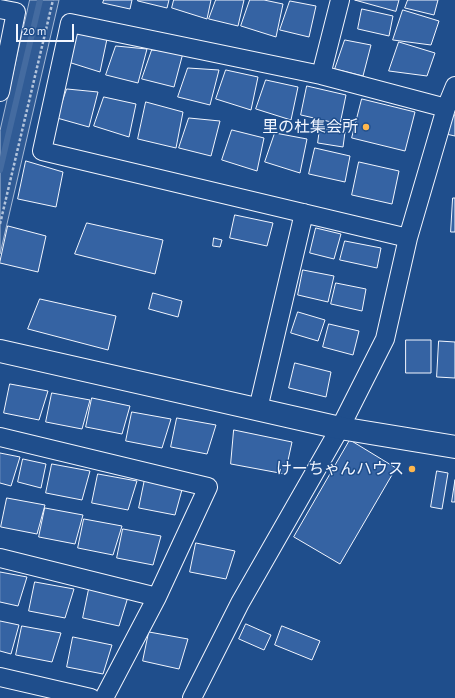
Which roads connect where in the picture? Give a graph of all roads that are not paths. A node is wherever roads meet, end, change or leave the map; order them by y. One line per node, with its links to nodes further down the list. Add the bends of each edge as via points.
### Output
1 (340, 0): 3 (street)
2 (0, 9): 5 (street, via 16,12)
3 (322, 75): 6 (street); 7 (street, via 70,23 42,151)
4 (455, 86): 6 (street)
5 (0, 92)
6 (446, 108): 8 (street)
7 (304, 213): 8 (street); 10 (street)
8 (408, 238): 11 (street, via 385,340)
9 (0, 351): 10 (street)
10 (258, 409): 11 (street)
11 (340, 428): 13 (street); 19 (street, via 240,603)
12 (0, 437): 15 (street, via 208,487)
13 (455, 447)
14 (0, 558): 15 (street)
15 (157, 597): 18 (street)
16 (0, 677): 17 (street)
17 (91, 698)
18 (104, 698)
19 (192, 698)

